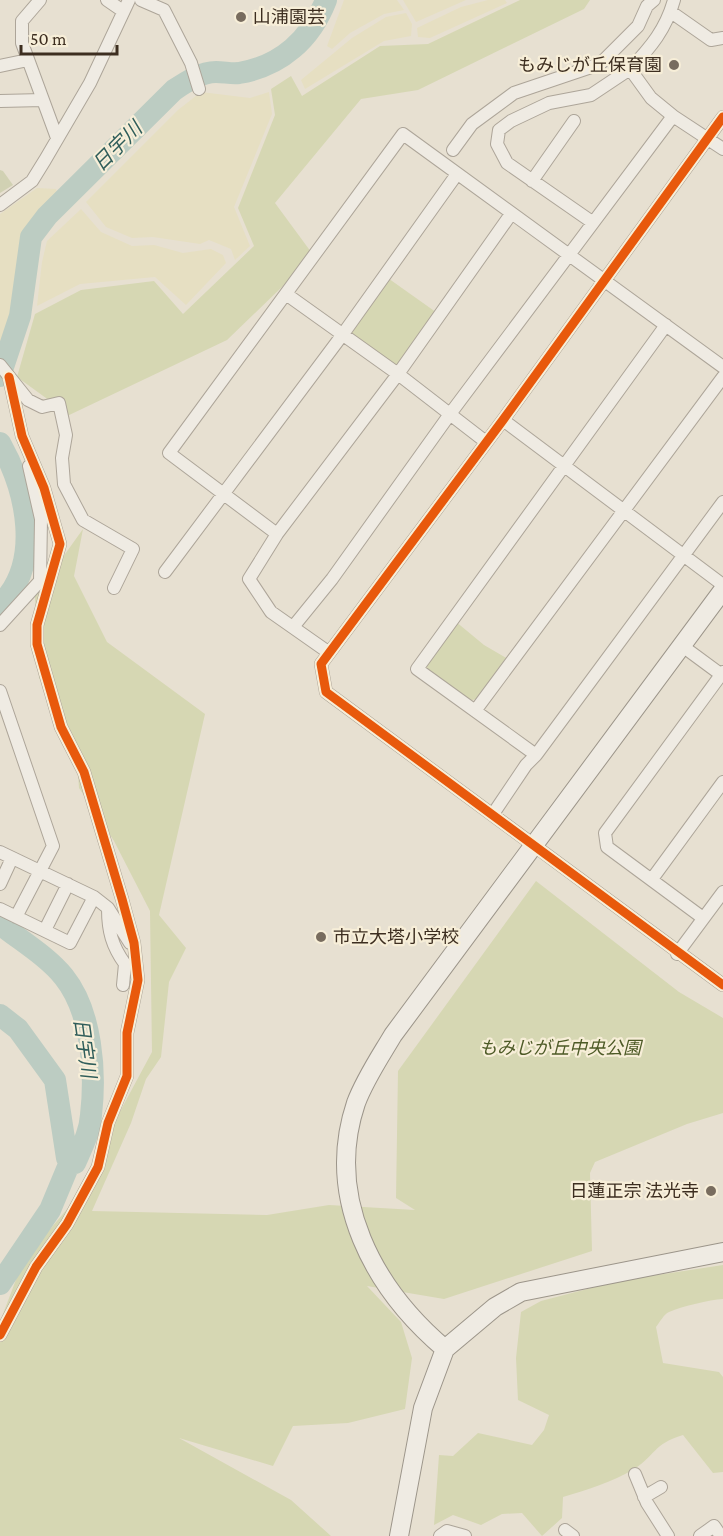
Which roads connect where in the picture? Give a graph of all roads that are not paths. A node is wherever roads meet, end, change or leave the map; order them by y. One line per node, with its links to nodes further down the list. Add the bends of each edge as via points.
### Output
1 (40, 0): 9 (street, via 22,21 22,43)
2 (107, 0): 6 (street)
3 (141, 0): 13 (street, via 164,10 191,63)
4 (654, 0): 12 (street, via 623,43)
5 (659, 0): 7 (street)
6 (126, 5): 23 (street, via 90,83)
7 (672, 6): 8 (street, via 711,40); 11 (street, via 660,36)
8 (723, 38)
9 (28, 60): 10 (street); 16 (street)
10 (0, 66)
11 (630, 69): 14 (street); 18 (street, via 651,98)
12 (588, 70): 14 (street); 17 (street, via 514,93)
13 (199, 89)
14 (596, 91): 21 (street, via 549,104)
15 (0, 100): 16 (street)
16 (43, 100): 23 (street)
17 (483, 114): 21 (street); 25 (street)
18 (673, 116): 22 (street); 30 (street)
19 (723, 117): 22 (street)
20 (574, 121): 27 (street)
21 (499, 130): 27 (street, via 497,144 507,163)
22 (708, 136): 24 (street); 32 (street)
23 (57, 138): 28 (street, via 32,181)
24 (723, 149)
25 (453, 150)
26 (457, 174): 29 (street); 33 (street, via 403,134); 35 (street)
27 (532, 181): 30 (street)
28 (0, 205)
29 (511, 214): 31 (street); 38 (street)
30 (592, 222): 31 (street)
31 (569, 255): 32 (street); 41 (street)
32 (604, 281): 34 (street); 42 (street)
33 (286, 294): 35 (street); 46 (street, via 169,453)
34 (666, 325): 37 (street); 45 (street)
35 (343, 334): 38 (street); 46 (street)
36 (0, 365): 39 (street)
37 (723, 367)
38 (398, 374): 41 (street); 49 (street)
39 (9, 377): 43 (street); 53 (street, via 28,400 42,407 59,403 66,435 62,458 64,484 83,520 133,549)
40 (723, 377): 48 (street)
41 (450, 414): 44 (street); 56 (street)
42 (503, 420): 44 (street); 45 (street)
43 (22, 436): 55 (street, via 41,519 40,581); 78 (street, via 44,488 60,544 37,625 39,654 61,727 84,772)
44 (486, 442): 58 (street)
45 (565, 465): 48 (street); 61 (street, via 417,669)
46 (224, 494): 49 (street); 51 (street)
47 (723, 502): 50 (street)
48 (624, 510): 50 (street); 61 (street)
49 (276, 534): 56 (street, via 249,579 271,612)
50 (684, 555): 52 (street); 62 (street)
51 (165, 572)
52 (723, 585)
53 (114, 588)
54 (723, 590): 57 (street)
55 (0, 625)
56 (293, 627): 58 (street)
57 (681, 645): 59 (street); 65 (street)
58 (328, 652): 64 (street, via 321,664 326,692)
59 (722, 674): 68 (street, via 605,833 607,847)
60 (0, 691): 67 (street, via 53,846)
61 (475, 711): 62 (street)
62 (536, 755): 64 (street)
63 (723, 782): 68 (street)
64 (494, 814): 65 (street)
65 (533, 846): 79 (street); 84 (street, via 377,1061 356,1104 348,1139 347,1181 357,1233 377,1273 417,1325)
66 (6, 855): 67 (street); 69 (street)
67 (40, 872): 70 (street); 75 (street)
68 (652, 879): 76 (street)
69 (0, 884)
70 (68, 884): 72 (street); 77 (street)
71 (723, 892): 76 (street)
72 (94, 897): 73 (street); 77 (street, via 70,942)
73 (108, 908): 78 (street); 80 (street, via 108,929 114,949 125,964)
74 (0, 909): 75 (street)
75 (16, 917): 77 (street)
76 (703, 918): 79 (street)
77 (45, 930)
78 (135, 952): 83 (street, via 138,980 127,1033 127,1076 108,1123 98,1167)
79 (677, 954): 81 (street)
80 (123, 985)
81 (723, 985)
82 (723, 1252): 84 (street, via 521,1292 495,1307)
83 (0, 1335)
84 (445, 1348): 88 (street, via 423,1408)
85 (635, 1474): 87 (street)
86 (661, 1487): 87 (street)
87 (644, 1497): 91 (street)
88 (399, 1536)
89 (440, 1536): 90 (street, via 447,1531)
90 (465, 1536)
91 (668, 1536)
92 (700, 1536): 93 (street, via 714,1526)
93 (721, 1536)

